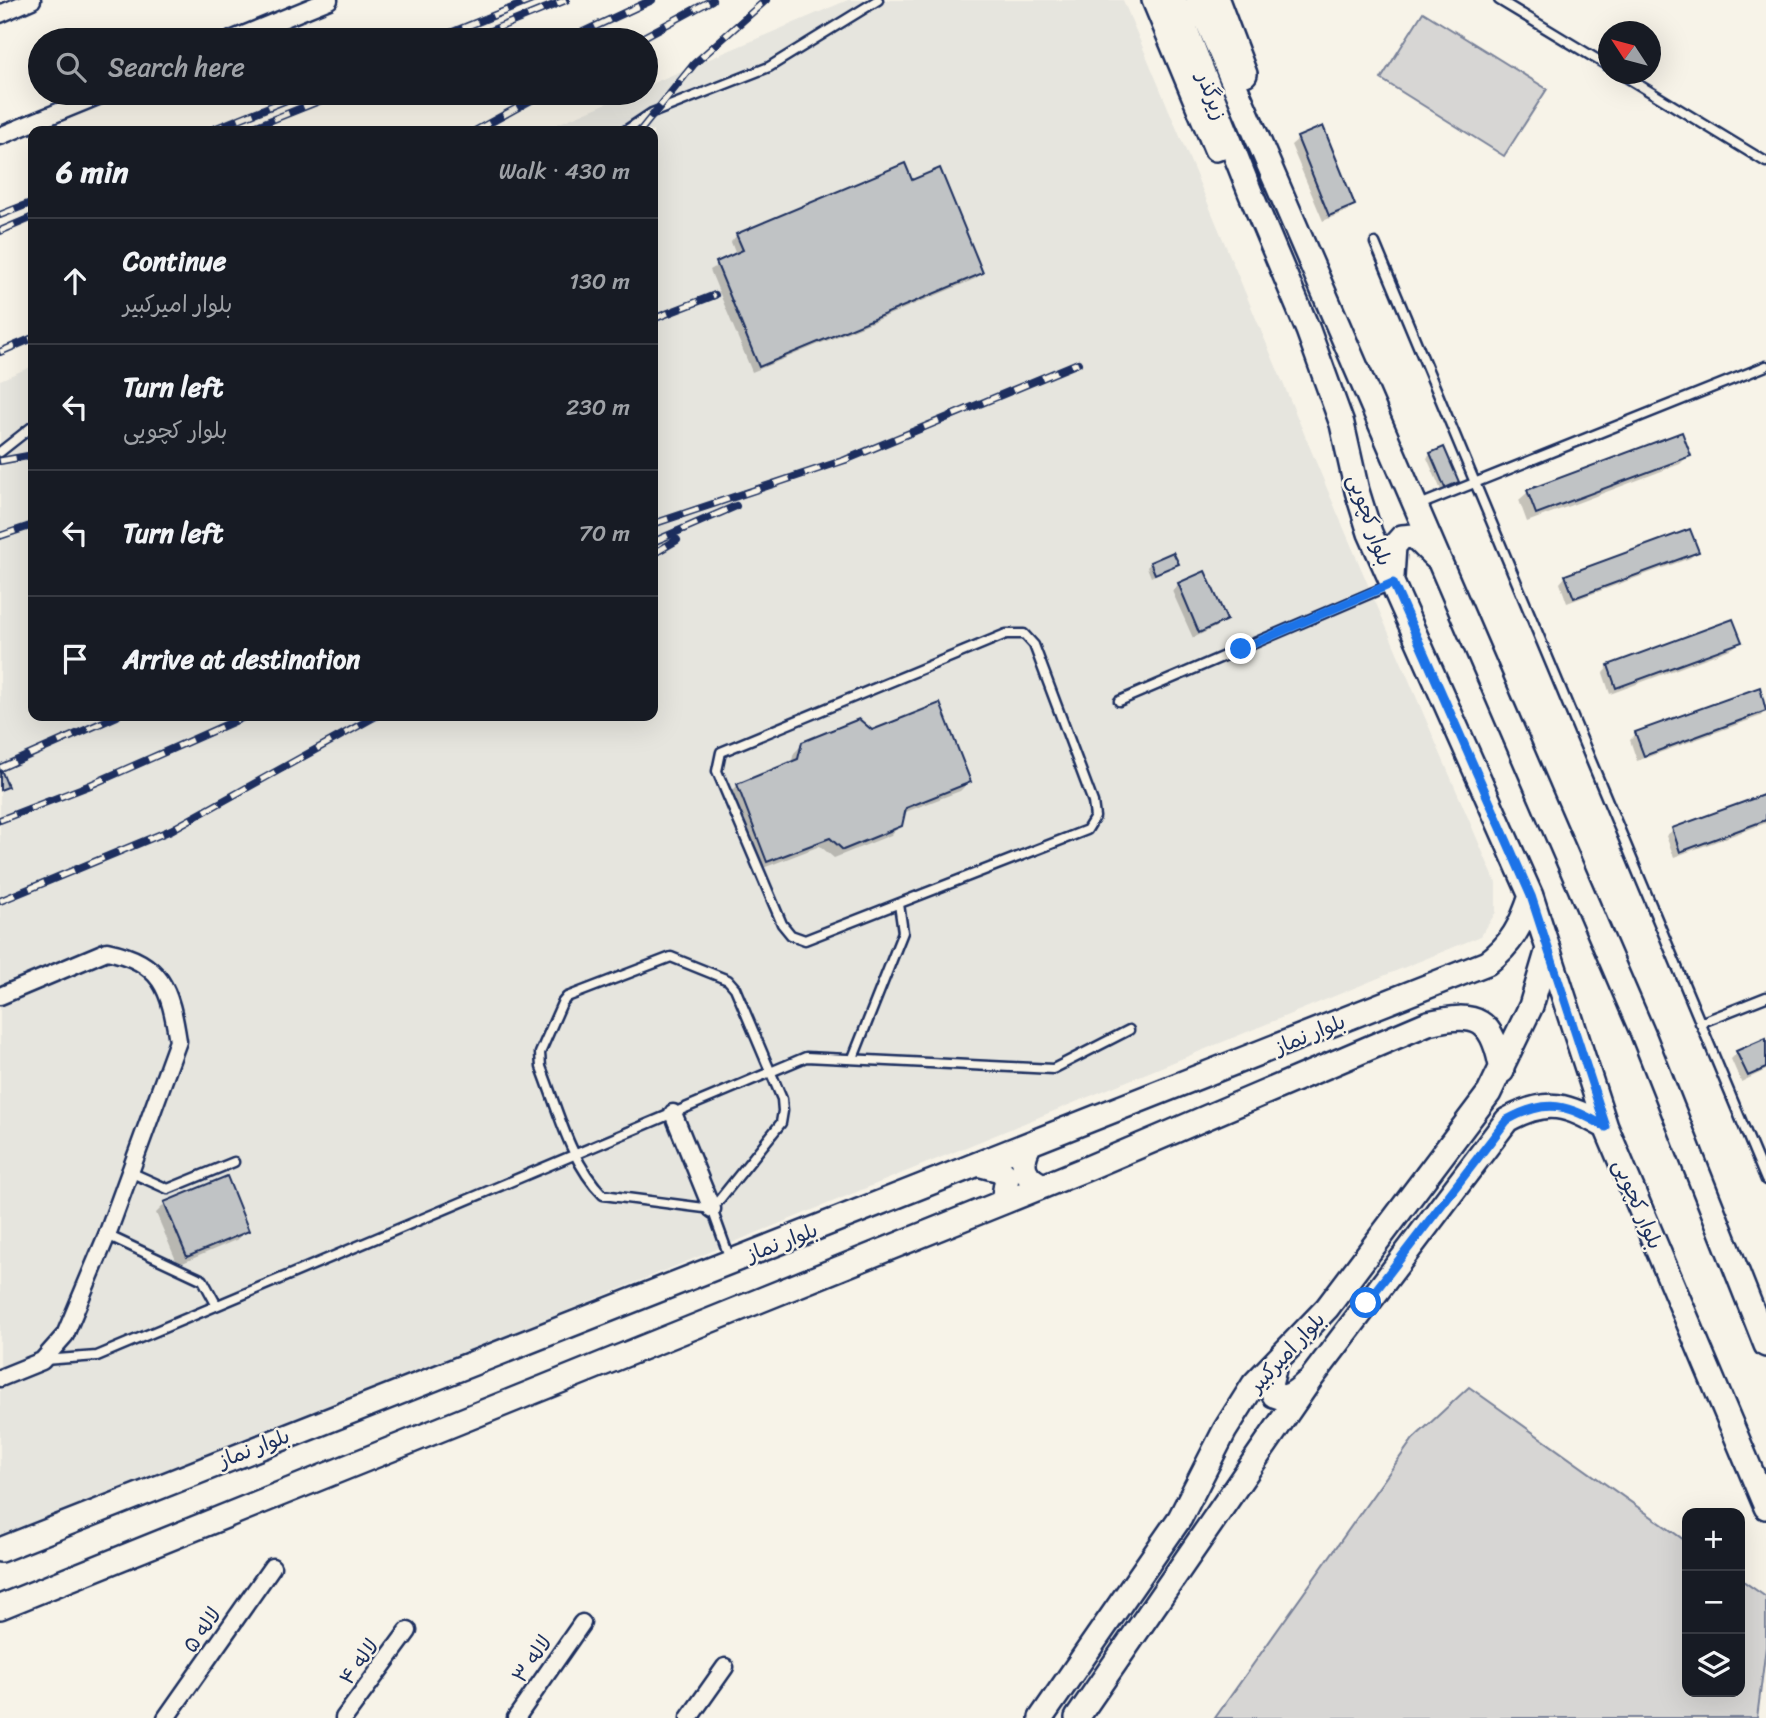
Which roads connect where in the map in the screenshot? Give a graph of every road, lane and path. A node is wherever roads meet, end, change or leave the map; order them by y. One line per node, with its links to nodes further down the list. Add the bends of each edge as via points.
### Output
1 (32, 0): 10 (street)
2 (329, 0): 9 (street)
3 (878, 0): 15 (lane, via 769,67)
4 (1154, 0): 19 (main road, via 1217,151)
5 (1174, 0): 19 (main road, زیرگذر)
6 (1198, 0): 18 (main road, زیرگذر)
7 (1217, 0): 18 (main road, via 1269,137)
8 (1499, 0): 12 (lane)
9 (292, 7): 11 (street)
10 (0, 14)
11 (254, 28)
12 (1598, 60)
13 (1637, 84): 17 (lane)
14 (76, 105): 16 (street)
15 (633, 126)
16 (0, 136)
17 (1766, 162)
18 (1275, 185): 25 (main road)
19 (1250, 192): 27 (main road, بلوار کچویی, via 1308,330 1342,424 1367,522)
20 (1375, 243): 24 (lane)
21 (1766, 366): 24 (lane)
22 (28, 430): 23 (lane)
23 (0, 452)
24 (1475, 484): 25 (lane); 34 (lane)
25 (1417, 506): 26 (main road)
26 (1438, 559): 27 (main road, via 1414,536 1402,537 1394,546); 53 (main road, via 1643,1034)
27 (1393, 583): 28 (lane); 29 (main road, بلوار کچویی)
28 (1119, 701)
29 (1531, 896): 31 (main road, بلوار کچویی); 41 (main road, بلوار نماز, via 1522,926 1508,948 1487,963)
30 (899, 904): 30 (lane, via 1087,830 1095,817 1034,645 1024,634 1006,634 721,752 717,758 717,771 782,924 791,935 804,940); 36 (lane, via 903,932)
31 (1548, 949): 38 (main road, بلوار امیرکبیر, via 1531,1006); 40 (main road, بلوار کچویی)
32 (0, 996): 45 (street, via 107,951 152,967 173,1008 178,1041)
33 (1766, 997): 34 (lane)
34 (1700, 1023): 46 (lane)
35 (1129, 1030): 36 (lane, via 1053,1069)
36 (853, 1058): 37 (lane, via 806,1057)
37 (771, 1071): 39 (lane); 42 (lane, via 728,980 671,957 568,997 540,1053 541,1067); 49 (lane, via 782,1099 781,1123)
38 (1502, 1071): 47 (main road, بلوار نماز, via 1497,1044 1476,1020 1457,1016 1428,1023); 55 (main road, بلوار امیرکبیر, via 1327,1308)
39 (673, 1113): 42 (lane); 49 (street)
40 (1606, 1127): 57 (main road, بلوار امیرکبیر, via 1573,1108 1547,1105 1507,1120); 58 (main road, بلوار کچویی)
41 (1029, 1146): 44 (main road, بلوار نماز); 47 (main road, via 1023,1157 1024,1171)
42 (575, 1154): 49 (lane, via 603,1195); 52 (lane)
43 (234, 1162): 45 (lane, via 168,1189)
44 (981, 1165): 48 (main road, via 1007,1177); 51 (main road, بلوار نماز)
45 (130, 1172): 50 (street)
46 (1766, 1181)
47 (1044, 1186): 48 (main road, بلوار نماز)
48 (1003, 1202): 61 (main road, بلوار نماز)
49 (712, 1209): 51 (lane)
50 (107, 1235): 52 (lane, via 203,1280); 54 (street, via 65,1335)
51 (731, 1262): 59 (main road, بلوار نماز)
52 (216, 1304): 54 (lane, via 97,1356)
53 (1766, 1345)
54 (42, 1361): 56 (street)
55 (1276, 1361): 57 (main road, via 1270,1385 1279,1398); 69 (main road, بلوار امیرکبیر, via 1239,1406 1181,1518)
56 (0, 1378)
57 (1310, 1380): 70 (main road, بلوار امیرکبیر)
58 (1766, 1507)
59 (0, 1550)
60 (272, 1567): 65 (street, لاله ۵)
61 (0, 1607)
62 (582, 1623): 67 (street, لاله ۳)
63 (408, 1630): 66 (street, لاله ۴)
64 (725, 1667): 68 (street)
65 (166, 1718)
66 (344, 1718)
67 (516, 1718)
68 (690, 1718)
69 (1041, 1718)
70 (1077, 1718)

